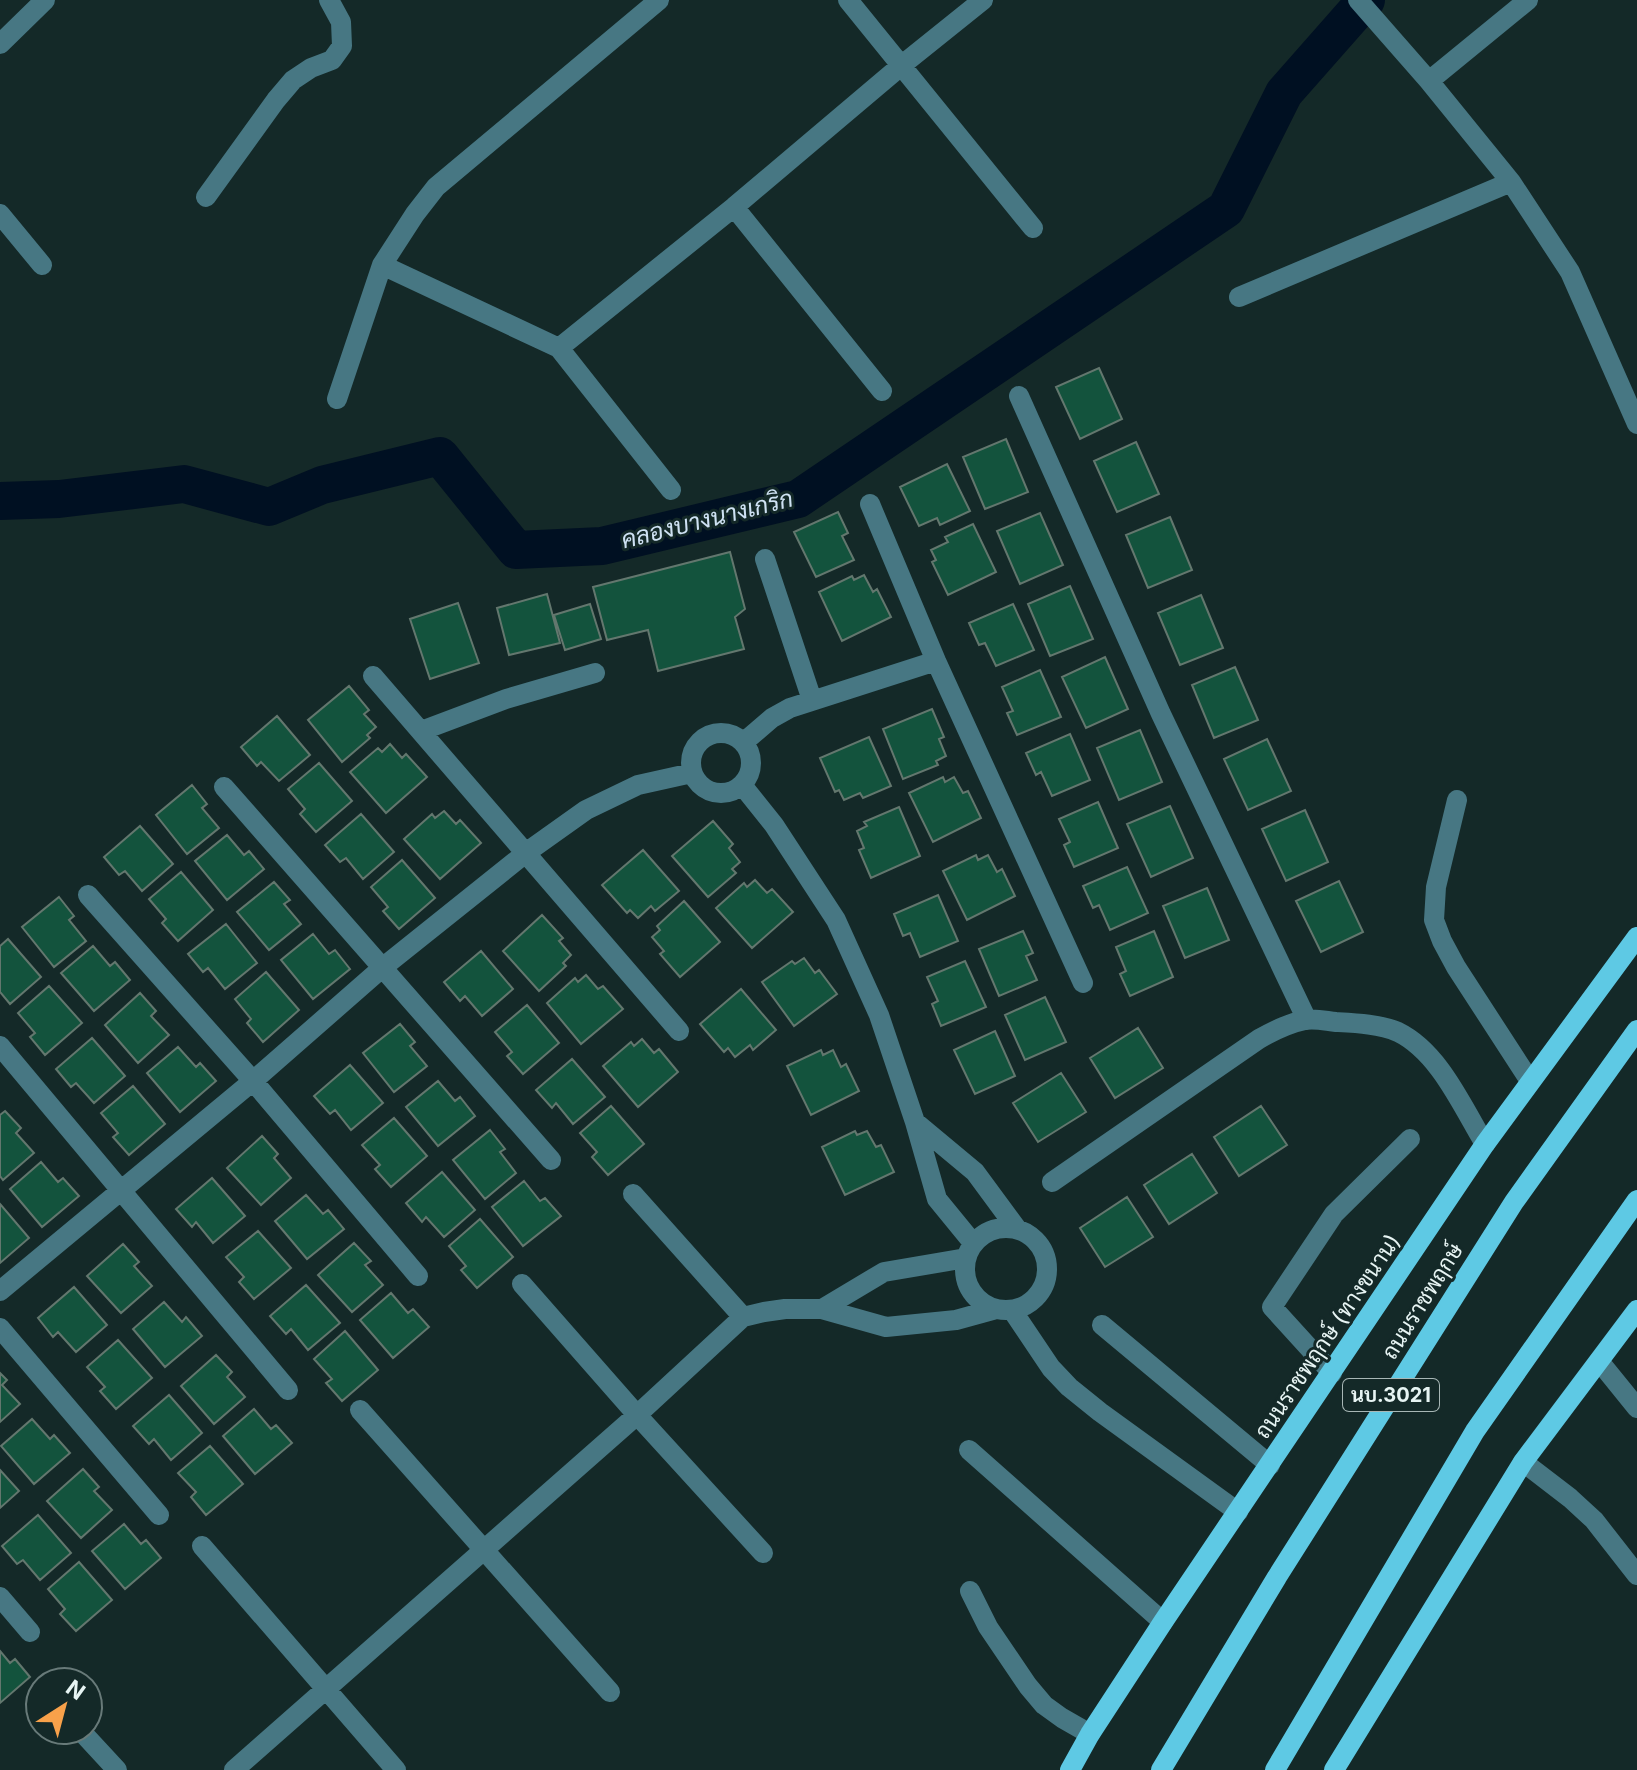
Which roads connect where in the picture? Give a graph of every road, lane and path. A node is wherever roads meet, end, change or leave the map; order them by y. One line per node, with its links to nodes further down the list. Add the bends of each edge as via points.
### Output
1 (45, 0): 8 (street)
2 (329, 0): 12 (street, via 341,22 342,46 332,60 293,80)
3 (659, 0): 17 (street, via 436,187)
4 (848, 0): 9 (street)
5 (983, 0): 9 (street)
6 (1528, 0): 10 (street)
7 (1362, 4): 10 (street)
8 (0, 44)
9 (902, 65): 13 (street); 15 (street)
10 (1429, 81): 11 (street)
11 (1511, 182): 18 (street); 23 (street, via 1570,272)
12 (206, 197)
13 (734, 207): 19 (street); 20 (street)
14 (0, 214): 16 (street)
15 (1033, 228)
16 (42, 265)
17 (382, 265): 19 (street); 22 (street)
18 (1239, 297)
19 (559, 348): 24 (street)
20 (882, 391)
21 (1019, 396): 42 (street, via 1167,728)
22 (337, 399)
23 (1637, 424)
24 (671, 490)
25 (870, 504): 27 (street)
26 (765, 559): 30 (street)
27 (936, 661): 30 (street); 41 (street)
28 (595, 673): 31 (street)
29 (373, 676): 31 (street)
30 (812, 700): 32 (street, via 772,718)
31 (421, 731): 37 (street)
32 (744, 742): 33 (street, via 722,732 710,734 693,750); 34 (street, via 752,764)
33 (692, 773): 34 (street, via 699,784 720,794); 37 (street, via 638,785 586,810)
34 (742, 785): 48 (street, via 836,920 879,1015)
35 (224, 787): 40 (street)
36 (1457, 800): 47 (street, via 1436,887 1434,920 1456,967)
37 (527, 852): 40 (street); 44 (street)
38 (88, 895): 46 (street)
39 (1637, 937): 47 (main road, ถนนราชพฤกษ์ (ทางขนาน) / นบ.3021)
40 (382, 968): 46 (street); 51 (street)
41 (1083, 983)
42 (1307, 1020): 50 (street, via 1380,1027 1418,1044); 52 (street, via 1259,1039)
43 (1637, 1030): 94 (main road, ถนนราชพฤกษ์ / นบ.3021, via 1514,1202)
44 (679, 1031)
45 (0, 1046): 53 (street)
46 (253, 1081): 53 (street); 58 (street)
47 (1530, 1081): 50 (main road, ถนนราชพฤกษ์ (ทางขนาน) / นบ.3021)
48 (915, 1122): 56 (street, via 975,1172); 57 (street, via 937,1199)
49 (1410, 1139): 68 (street, via 1334,1214 1272,1307)
50 (1485, 1144): 68 (main road, ถนนราชพฤกษ์ (ทางขนาน) / นบ.3021)
51 (551, 1160)
52 (1052, 1182)
53 (120, 1191): 60 (street); 69 (street)
54 (633, 1194): 64 (street)
55 (1637, 1200): 95 (main road, via 1475,1431)
56 (1017, 1229): 57 (street, via 986,1233); 62 (street, via 1042,1248 1047,1280 1027,1305)
57 (970, 1251): 61 (street, via 884,1272); 62 (street, via 965,1274 970,1289 981,1302)
58 (418, 1276)
59 (522, 1284): 72 (street)
60 (0, 1291)
61 (822, 1309): 62 (street, via 886,1327); 64 (street)
62 (1004, 1309): 76 (street, via 1069,1387)
63 (1637, 1310): 67 (main road)
64 (743, 1317): 72 (street)
65 (1102, 1325): 75 (street)
66 (0, 1328): 77 (street)
67 (1599, 1361): 70 (street); 74 (main road)
68 (1332, 1373): 75 (main road, ถนนราชพฤกษ์ (ทางขนาน) / นบ.3021)
69 (288, 1390)
70 (1637, 1408)
71 (360, 1410): 79 (street)
72 (637, 1415): 79 (street); 80 (street)
73 (969, 1450): 84 (street)
74 (1523, 1462): 81 (street, via 1594,1520); 96 (main road)
75 (1270, 1465): 76 (main road, ถนนราชพฤกษ์ (ทางขนาน) / นบ.3021)
76 (1238, 1512): 84 (main road, ถนนราชพฤกษ์ (ทางขนาน) / นบ.3021)
77 (159, 1515)
78 (202, 1546): 86 (street)
79 (483, 1550): 86 (street); 87 (street)
80 (763, 1553)
81 (1637, 1575)
82 (970, 1591): 88 (street, via 1036,1696)
83 (0, 1597): 85 (street)
84 (1163, 1622): 88 (main road, ถนนราชพฤกษ์ (ทางขนาน) / นบ.3021)
85 (30, 1632)
86 (325, 1688): 91 (street); 92 (street)
87 (610, 1692)
88 (1090, 1734): 93 (main road, ถนนราชพฤกษ์ (ทางขนาน) / นบ.3021)
89 (95, 1746): 90 (street)
90 (117, 1770)
91 (234, 1770)
92 (396, 1770)
93 (1070, 1770)
94 (1161, 1770)
95 (1275, 1770)
96 (1334, 1770)

